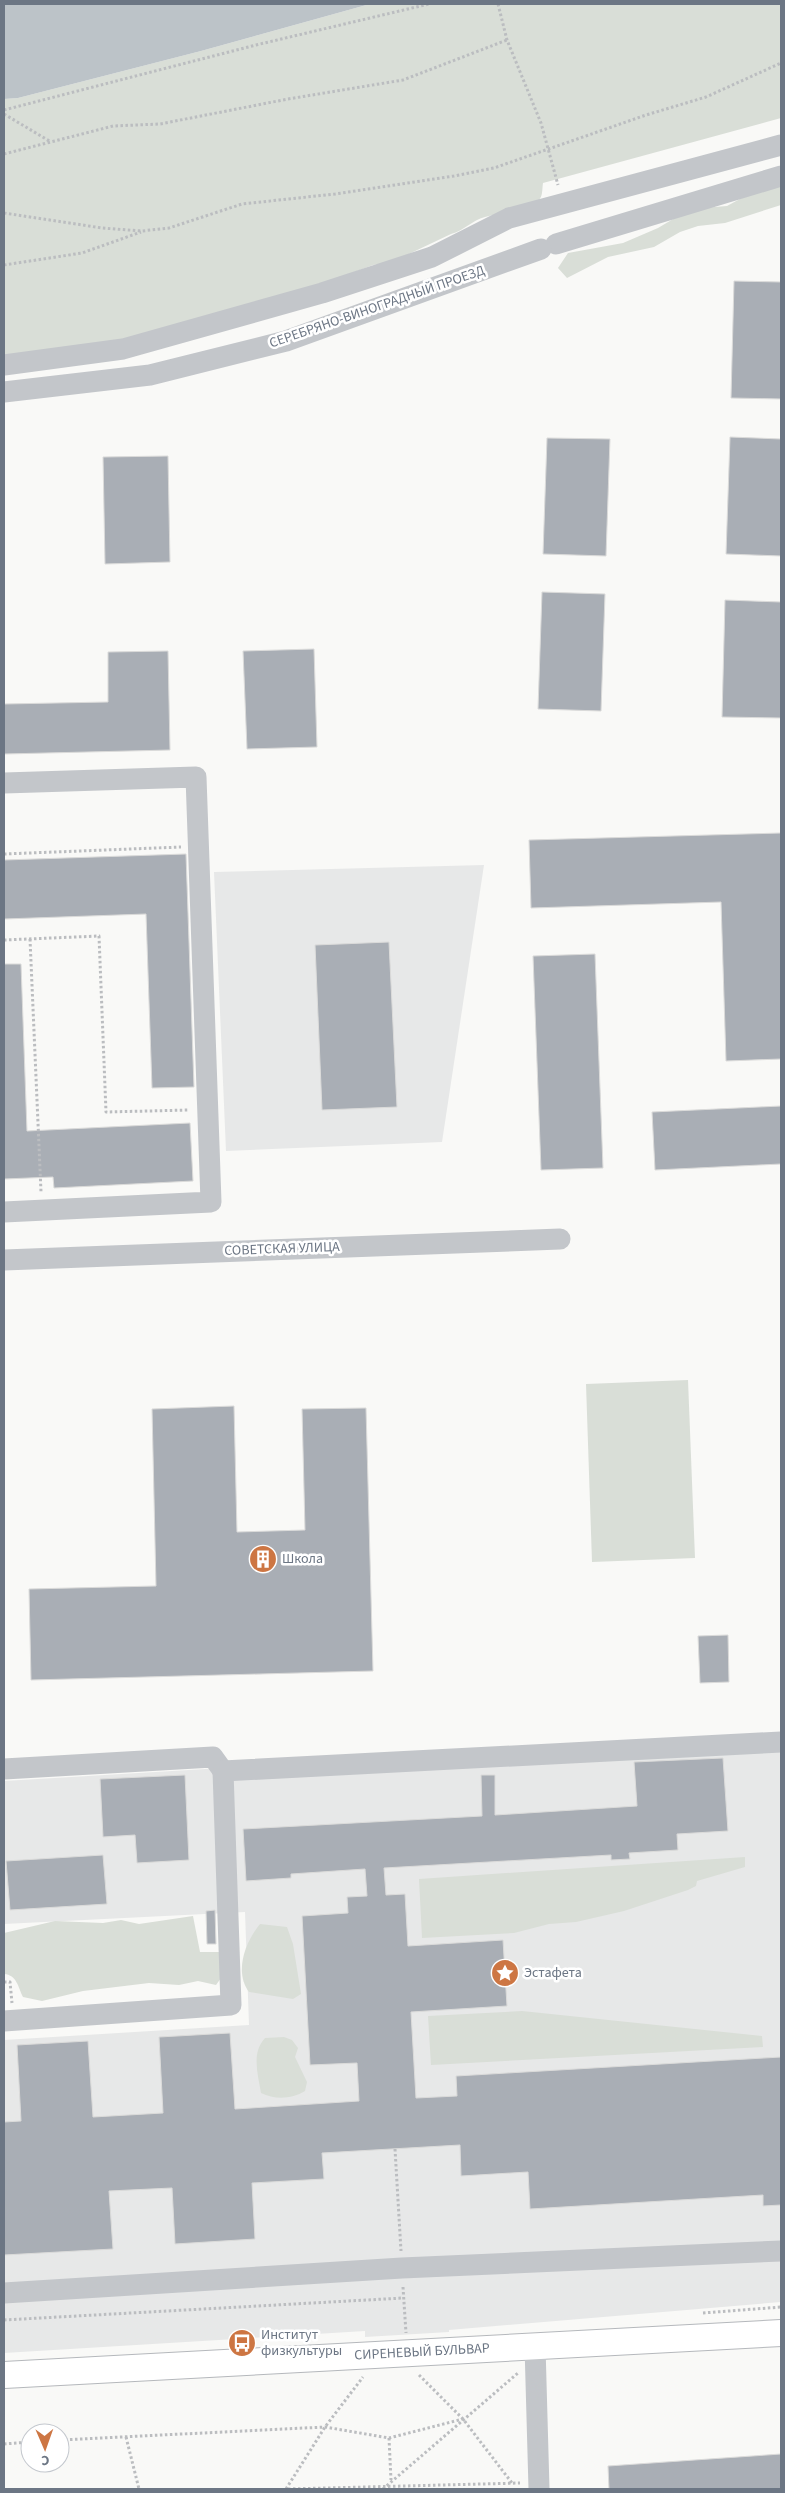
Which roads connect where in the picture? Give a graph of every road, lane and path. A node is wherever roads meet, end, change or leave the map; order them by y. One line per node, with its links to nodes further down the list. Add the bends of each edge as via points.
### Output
1 (429, 4): 5 (path, via 256,45)
2 (498, 4): 3 (path)
3 (507, 40): 6 (path, via 403,80 160,124 113,126); 8 (path)
4 (781, 63): 8 (path, via 706,97)
5 (4, 112): 6 (path)
6 (51, 142): 9 (path)
7 (781, 145): 11 (street)
8 (549, 149): 11 (path); 13 (path, via 478,171 335,194 242,204 169,228)
9 (4, 154)
10 (781, 176): 16 (street, СЕРЕБРЯНО-ВИНОГРАДНЫЙ ПРОЕЗД, via 548,247 286,340 150,375)
11 (562, 206): 15 (street, via 509,218 432,257 313,296 123,349)
12 (4, 213): 13 (path)
13 (142, 231): 14 (path, via 82,254)
14 (4, 265)
15 (4, 365)
16 (4, 392)
17 (4, 783): 18 (street, via 196,777)
18 (199, 846): 19 (path); 22 (street)
19 (4, 854)
20 (30, 939): 21 (path); 22 (path, via 99,936 106,1112); 23 (path)
21 (4, 940)
22 (208, 1110): 23 (street, via 217,1145 211,1202)
23 (42, 1210): 24 (street)
24 (4, 1212)
25 (560, 1239): 26 (street, СОВЕТСКАЯ УЛИЦА)
26 (4, 1260)
27 (781, 1742): 29 (street)
28 (4, 1770): 29 (street, via 213,1757)
29 (223, 1771): 31 (street, via 231,2005)
30 (4, 1982): 31 (path, via 10,1982)
31 (8, 2021)
32 (395, 2149): 33 (path)
33 (400, 2239)
34 (781, 2251): 35 (street)
35 (402, 2268): 36 (street); 37 (path)
36 (4, 2293)
37 (404, 2298): 38 (path); 40 (path)
38 (4, 2320)
39 (781, 2333): 41 (main road, СИРЕНЕВЫЙ БУЛЬВАР)
40 (406, 2339)
41 (535, 2352): 42 (main road, СИРЕНЕВЫЙ БУЛЬВАР); 45 (path); 54 (street)
42 (4, 2375)
43 (409, 2375): 45 (path, via 419,2374)
44 (372, 2376): 46 (path, via 362,2377)
45 (463, 2419): 48 (path); 52 (path); 53 (path)
46 (326, 2427): 47 (path); 48 (path); 57 (path)
47 (126, 2437): 49 (path); 56 (path)
48 (389, 2438): 52 (path)
49 (70, 2440)
50 (20, 2443): 51 (path)
51 (4, 2444)
52 (391, 2480): 55 (path)
53 (512, 2483): 54 (path); 55 (path)
54 (539, 2485)
55 (384, 2488): 57 (path)
56 (139, 2489)
57 (287, 2489)

